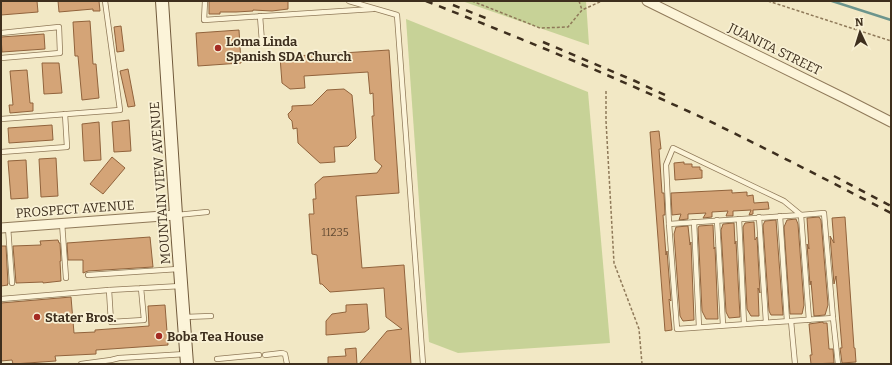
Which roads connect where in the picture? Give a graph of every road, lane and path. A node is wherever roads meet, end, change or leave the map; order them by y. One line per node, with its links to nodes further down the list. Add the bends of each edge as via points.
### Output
1 (105, 1): 18 (lane, via 120,110)
2 (162, 1): 23 (main road, MOUNTAIN VIEW AVENUE)
3 (205, 1): 12 (lane, via 204,20)
4 (349, 1): 10 (lane)
5 (472, 1): 11 (path, via 540,28 568,27)
6 (579, 1): 11 (path)
7 (602, 1): 11 (path)
8 (646, 1): 20 (street, JUANITA STREET)
9 (768, 1): 14 (path)
10 (377, 9): 12 (lane); 54 (lane, via 397,15 398,19)
11 (582, 10)
12 (260, 16): 15 (lane)
13 (1, 32): 16 (lane, via 58,27 60,53)
14 (891, 41)
15 (262, 42)
16 (1, 58)
17 (606, 91): 55 (path, via 614,263 639,329)
18 (65, 114): 19 (lane); 21 (lane, via 67,147)
19 (1, 119)
20 (891, 122)
21 (1, 152)
22 (207, 212): 23 (lane)
23 (176, 215): 30 (street, PROSPECT AVENUE); 33 (main road, MOUNTAIN VIEW AVENUE)
24 (801, 215): 25 (lane); 31 (lane, via 784,201 673,148 666,165); 43 (lane, via 824,213); 44 (lane)
25 (780, 216): 26 (lane); 45 (lane)
26 (759, 217): 27 (lane); 46 (lane)
27 (739, 219): 28 (lane); 47 (lane)
28 (717, 220): 29 (lane); 48 (lane)
29 (694, 222): 31 (lane); 49 (lane)
30 (62, 223): 32 (street, PROSPECT AVENUE); 35 (lane)
31 (669, 224): 49 (lane, via 677,328)
32 (4, 227): 36 (lane)
33 (179, 269): 34 (lane); 37 (main road, MOUNTAIN VIEW AVENUE)
34 (88, 275)
35 (66, 278)
36 (12, 283)
37 (181, 286): 38 (lane); 42 (main road, MOUNTAIN VIEW AVENUE)
38 (141, 288): 39 (lane); 39 (lane, via 144,320 112,322)
39 (109, 290): 40 (lane)
40 (1, 299)
41 (211, 316): 42 (lane)
42 (183, 317): 50 (main road, MOUNTAIN VIEW AVENUE)
43 (833, 318): 44 (lane); 57 (lane)
44 (809, 320): 45 (lane)
45 (789, 321): 46 (lane); 56 (lane)
46 (766, 322): 47 (lane)
47 (744, 324): 48 (lane)
48 (723, 325): 49 (lane)
49 (699, 327)
50 (186, 359): 52 (lane, via 119,358)
51 (217, 359): 53 (lane, via 282,353 285,354)
52 (81, 364)
53 (288, 364)
54 (423, 364)
55 (642, 364)
56 (795, 364)
57 (838, 364)

